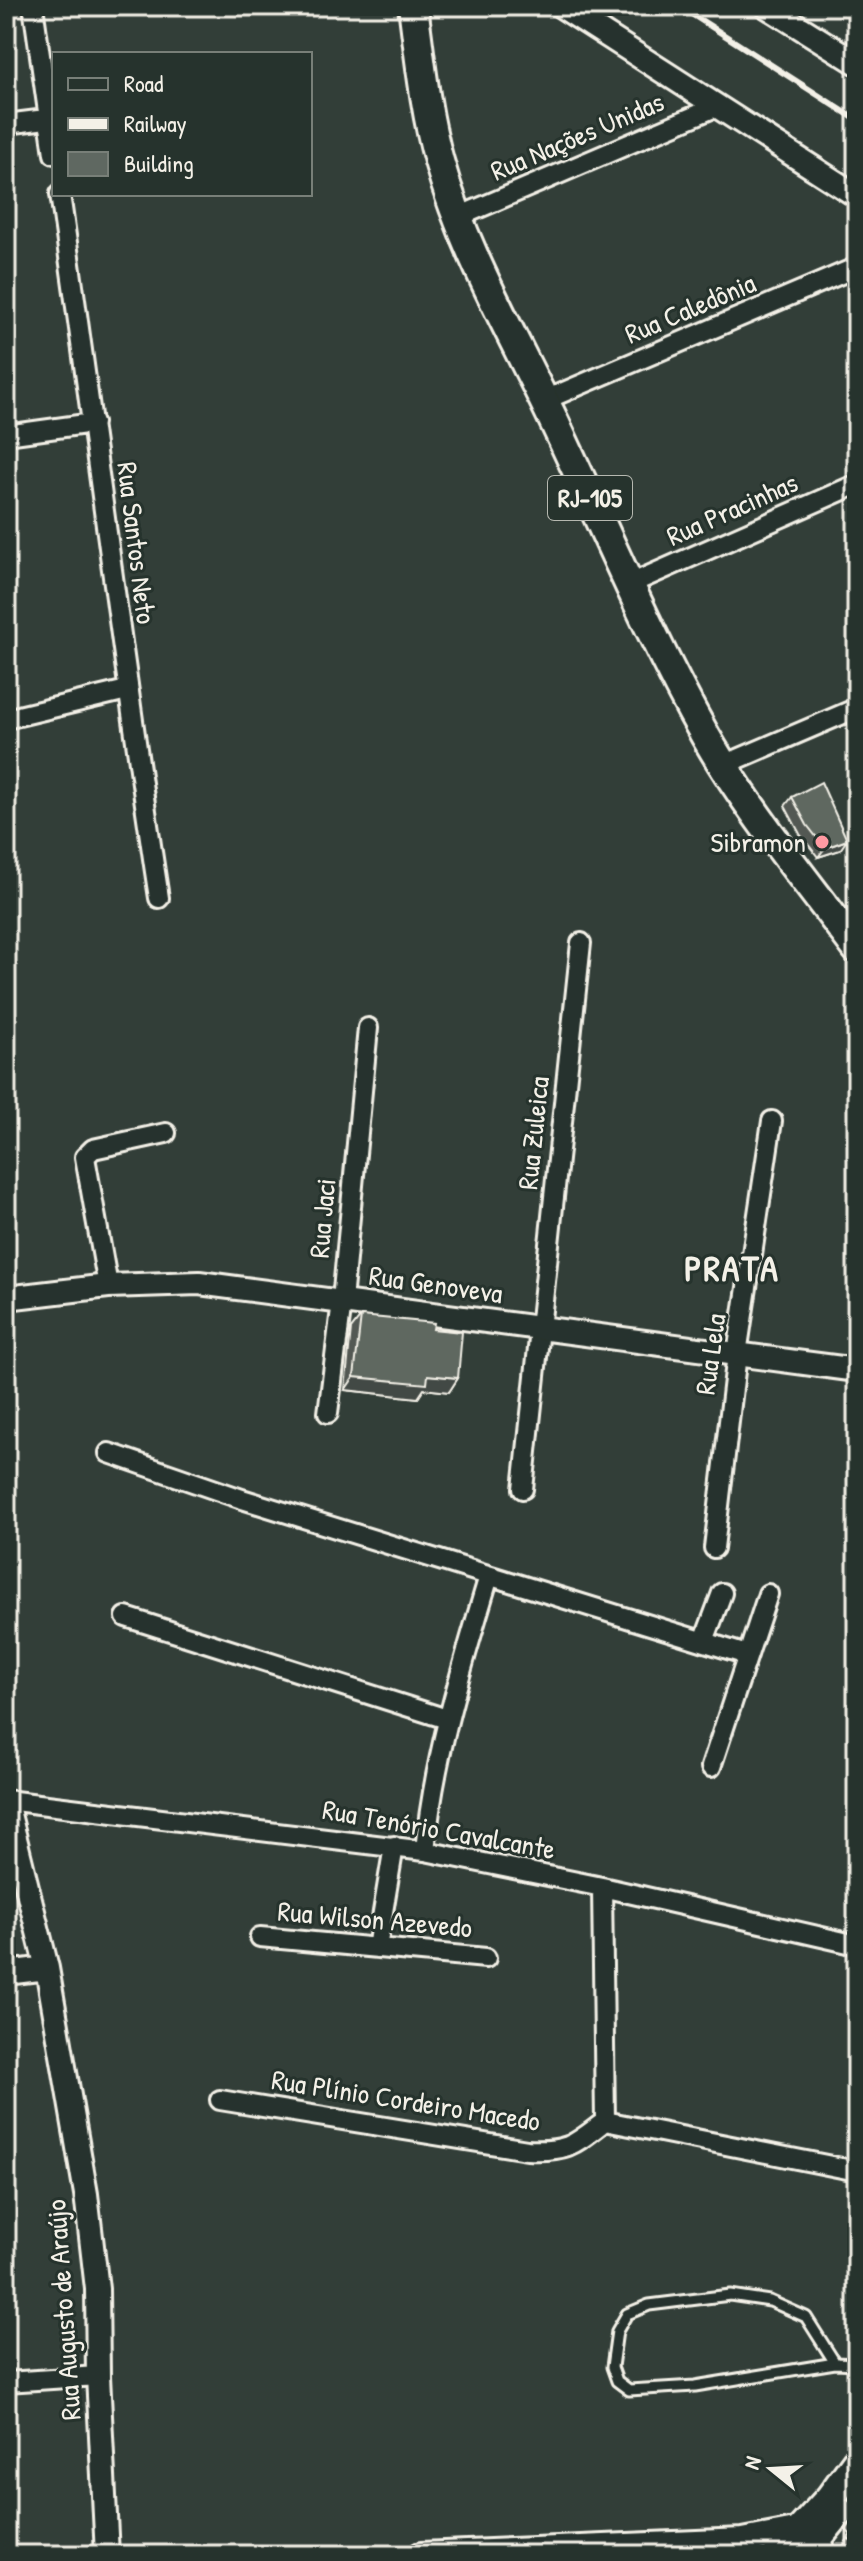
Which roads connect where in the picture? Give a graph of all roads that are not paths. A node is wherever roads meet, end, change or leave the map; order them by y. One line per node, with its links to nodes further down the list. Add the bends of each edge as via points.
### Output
1 (33, 6): 7 (street)
2 (413, 6): 11 (main road, RJ-105, via 431,126)
3 (561, 6): 6 (street)
4 (766, 6): 5 (street)
5 (857, 63)
6 (718, 106): 10 (street); 11 (street, Rua Nações Unidas)
7 (51, 118): 8 (street)
8 (6, 124)
9 (60, 196): 14 (street, Rua Santos Neto)
10 (857, 196)
11 (458, 217): 13 (main road, RJ-105)
12 (857, 267): 13 (street, Rua Caledônia)
13 (545, 400): 17 (main road, RJ-105)
14 (93, 423): 15 (street); 18 (street, Rua Santos Neto)
15 (6, 435)
16 (857, 484): 17 (street, Rua Pracinhas)
17 (630, 584): 21 (main road, RJ-105)
18 (127, 690): 20 (street); 22 (street, Rua Santos Neto)
19 (857, 708): 21 (street)
20 (6, 719)
21 (724, 765): 24 (main road, RJ-105)
22 (159, 898)
23 (581, 943): 31 (street, Rua Zuleica)
24 (857, 949)
25 (368, 1028): 30 (street, Rua Jaci)
26 (772, 1121): 32 (street, Rua Lela)
27 (166, 1133): 28 (street, via 93,1149 85,1157)
28 (108, 1286): 29 (street, Rua Genoveva); 30 (street, Rua Genoveva, via 199,1283)
29 (6, 1298)
30 (342, 1301): 31 (street, Rua Genoveva); 34 (street, Rua Jaci)
31 (540, 1330): 32 (street, Rua Genoveva); 36 (street, Rua Zuleica)
32 (737, 1354): 33 (street, Rua Genoveva); 37 (street, Rua Lela)
33 (857, 1370)
34 (328, 1413)
35 (109, 1453): 38 (street)
36 (523, 1489)
37 (714, 1548)
38 (489, 1576): 42 (street); 44 (street)
39 (722, 1593): 42 (street)
40 (768, 1594): 43 (street)
41 (126, 1617): 44 (street)
42 (704, 1641): 43 (street)
43 (747, 1655): 45 (street)
44 (447, 1719): 48 (street)
45 (711, 1767)
46 (6, 1801): 47 (street, Rua Tenório Cavalcante); 54 (street, Rua Augusto de Araújo)
47 (394, 1846): 48 (street, Rua Tenório Cavalcante); 52 (street)
48 (425, 1851): 49 (street, Rua Tenório Cavalcante)
49 (602, 1887): 51 (street, Rua Tenório Cavalcante); 57 (street)
50 (260, 1937): 52 (street, Rua Wilson Azevedo)
51 (857, 1945)
52 (377, 1948): 53 (street, Rua Wilson Azevedo)
53 (486, 1958)
54 (47, 1968): 55 (street); 61 (street, Rua Augusto de Araújo, via 86,2194 97,2289)
55 (6, 1973)
56 (220, 2100): 57 (street, Rua Plínio Cordeiro Macedo, via 547,2151 570,2148)
57 (605, 2121): 58 (street)
58 (857, 2171)
59 (835, 2363): 59 (lane, via 695,2386 629,2390 617,2381 612,2367 617,2331 627,2314 649,2305 730,2295 770,2301 806,2317); 60 (lane)
60 (857, 2364)
61 (98, 2376): 62 (street); 67 (street, Rua Augusto de Araújo)
62 (6, 2382)
63 (857, 2461): 65 (main road)
64 (857, 2489): 65 (main road, via 821,2534)
65 (807, 2542): 66 (main road); 69 (main road)
66 (751, 2548): 68 (main road)
67 (107, 2555)
68 (421, 2555)
69 (778, 2555)

